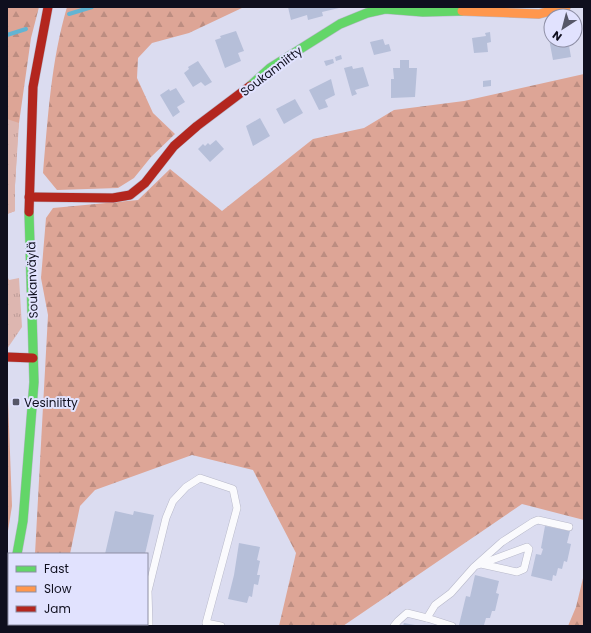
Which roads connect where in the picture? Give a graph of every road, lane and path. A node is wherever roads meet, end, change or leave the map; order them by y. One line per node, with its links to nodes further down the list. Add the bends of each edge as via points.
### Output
1 (48, 7): 3 (street, Soukanväylä, via 33,87)
2 (566, 7): 3 (street, Soukanniitty, via 539,14 385,9 367,13 340,24 270,68 174,146 145,183 130,195 113,198)
3 (29, 197): 5 (street, Soukanväylä)
4 (7, 357): 5 (street)
5 (33, 358): 7 (street, Soukanväylä, via 34,382 23,521)
6 (569, 527): 8 (lane, via 538,520 533,522 502,542)
7 (17, 553)
8 (478, 565): 8 (lane, via 527,547 529,549 524,569 517,572); 9 (lane, via 451,594 435,605)
9 (427, 618): 13 (lane, via 407,613); 14 (lane)
10 (206, 624): 11 (lane, via 238,508 233,489 200,478 186,487 173,501 166,518 148,591); 12 (lane)
11 (149, 626)
12 (221, 626)
13 (394, 626)
14 (452, 626)

